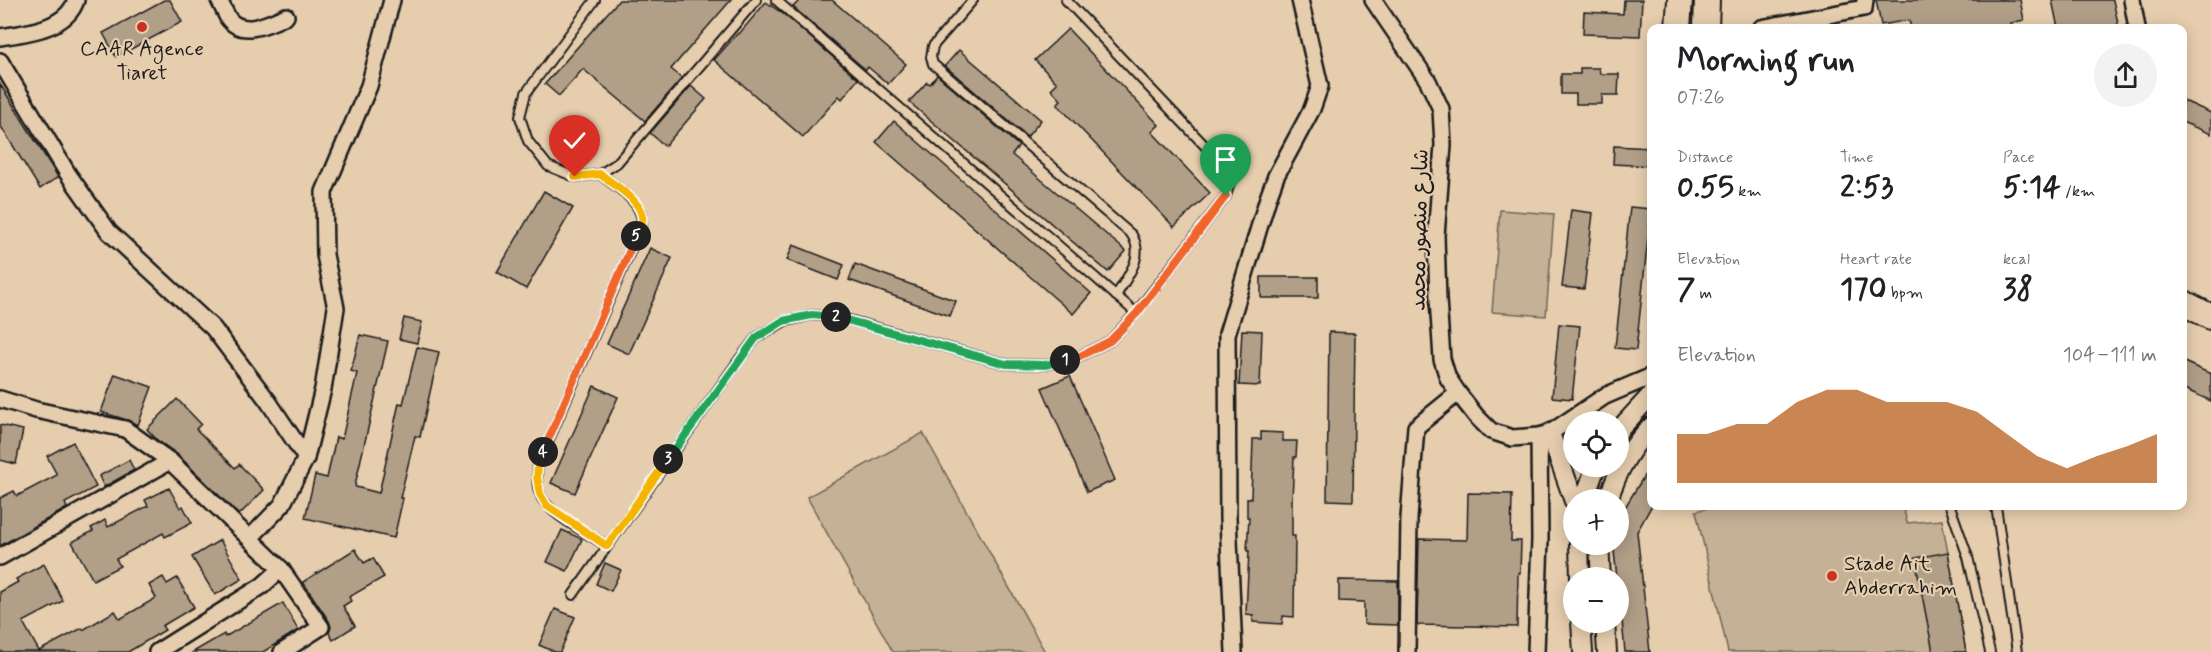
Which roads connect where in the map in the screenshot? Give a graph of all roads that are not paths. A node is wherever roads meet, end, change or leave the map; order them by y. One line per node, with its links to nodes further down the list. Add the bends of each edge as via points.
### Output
1 (76, 0): 20 (street, via 73,11 50,26)
2 (219, 0): 15 (street, via 229,20 244,28 260,27)
3 (392, 0): 34 (street, via 369,86 324,192 325,255 336,308 323,389)
4 (596, 0): 22 (lane, via 526,93 520,117 528,141 548,166 575,177)
5 (756, 0): 22 (lane, via 617,163)
6 (776, 0): 23 (lane)
7 (972, 0): 23 (lane, via 933,46 933,64 1132,235 1137,243 1137,258)
8 (1066, 0): 25 (lane, via 1228,170 1231,179 1226,196)
9 (1300, 0): 49 (street, via 1320,86 1276,176 1227,333 1228,518)
10 (1374, 0): 28 (street, شارع منصور محمد, via 1428,81 1441,109 1443,145 1436,236 1442,359)
11 (1680, 0): 16 (main road)
12 (1707, 0): 17 (main road)
13 (1865, 0): 18 (street, via 1864,8)
14 (2132, 0): 19 (street)
15 (286, 16)
16 (1678, 24)
17 (1706, 24)
18 (1782, 24)
19 (2136, 24)
20 (0, 37)
21 (0, 62): 34 (street, via 68,174 109,232 213,328)
22 (600, 174): 41 (lane, via 635,202 642,224 538,465 537,477 547,506)
23 (1116, 296): 25 (lane)
24 (2187, 305): 26 (main road)
25 (1137, 313): 41 (lane, via 1110,341 1078,357 1045,365 1006,364 842,318 812,315 783,321 756,338)
26 (2211, 317)
27 (1647, 378): 33 (street, via 1605,396)
28 (1458, 393): 33 (street, شارع منصور محمد, via 1491,430 1512,438); 50 (street, via 1416,427 1409,518)
29 (0, 399): 35 (street, via 125,429)
30 (1647, 399): 31 (street)
31 (1629, 419)
32 (1647, 431): 37 (street, via 1622,465)
33 (1545, 434): 36 (street); 51 (street)
34 (306, 458): 40 (street, via 282,505)
35 (170, 461): 40 (street); 42 (street)
36 (1569, 489)
37 (1612, 489)
38 (1951, 510): 54 (lane, via 1968,557)
39 (1997, 510): 55 (lane)
40 (250, 538): 43 (street)
41 (607, 546): 44 (lane)
42 (0, 557)
43 (282, 569): 47 (street, via 262,586); 48 (street, via 321,627)
44 (573, 596)
45 (1582, 633): 52 (street)
46 (1606, 633): 53 (street)
47 (157, 652)
48 (282, 652)
49 (1234, 652)
50 (1407, 652)
51 (1536, 652)
52 (1583, 652)
53 (1607, 652)
54 (1990, 652)
55 (2017, 652)

